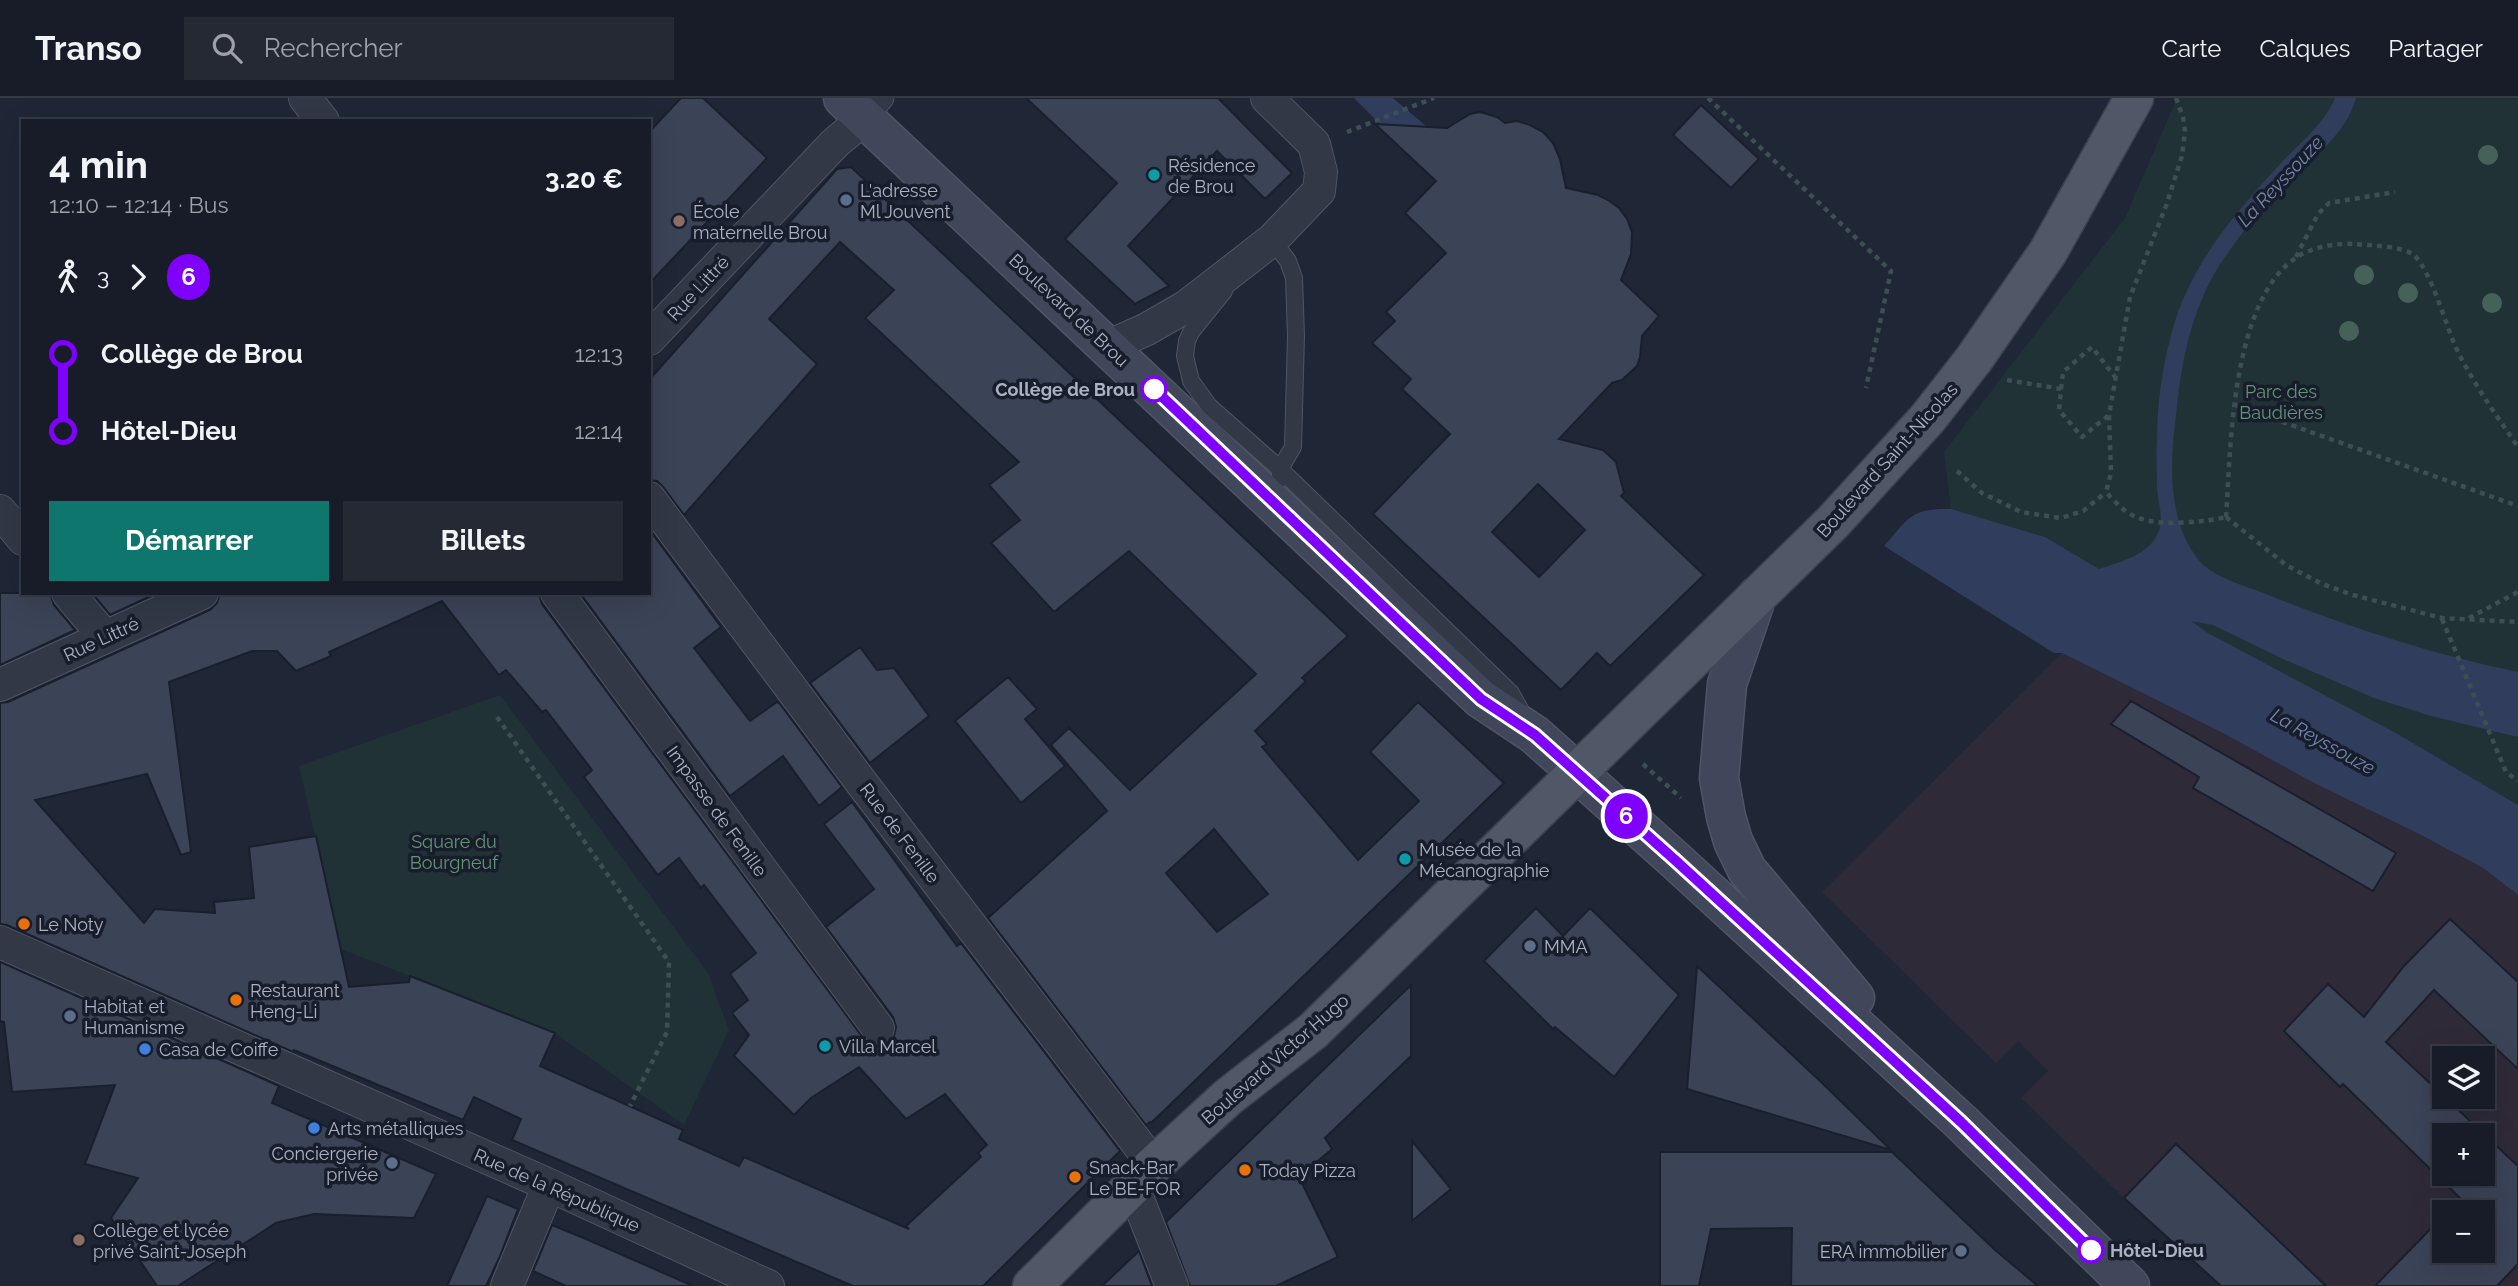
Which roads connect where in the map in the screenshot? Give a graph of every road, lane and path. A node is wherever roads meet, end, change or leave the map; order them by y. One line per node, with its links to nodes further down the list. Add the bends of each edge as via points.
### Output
1 (305, 98): 8 (street)
2 (1267, 98): 11 (street, via 1314,144 1321,172 1319,191)
3 (1708, 98): 17 (path, via 1891,271)
4 (2134, 98): 35 (main road, Boulevard Saint-Nicolas, bridge, via 2048,252 1974,359 1928,418)
5 (2176, 98): 15 (path, via 2185,131 2182,156 2130,297)
6 (1431, 99): 9 (path)
7 (863, 105): 13 (street, Rue Littré, via 835,143); 14 (main road, Boulevard de Brou)
8 (321, 119)
9 (1360, 127)
10 (2395, 192): 12 (path, via 2329,203 2318,214)
11 (1262, 248): 14 (street, via 1187,306); 22 (lane, via 1288,261 1294,278 1293,447); 22 (lane, via 1191,332 1185,356 1191,381 1209,406)
12 (2296, 257): 19 (path, via 2275,280 2255,316); 21 (path, via 2343,244 2412,253 2423,265 2457,350)
13 (651, 337)
14 (1107, 347): 30 (main road, Boulevard de Brou)
15 (2115, 378): 18 (path, via 2092,346 2063,372); 20 (path)
16 (2036, 386): 18 (path)
17 (1866, 388)
18 (2061, 388): 20 (path, via 2059,410 2082,437)
19 (2235, 405): 26 (path); 28 (path)
20 (2109, 415): 24 (path, via 2111,473)
21 (2518, 447)
22 (1280, 469): 30 (lane, via 1285,496); 42 (lane, via 1511,693)
23 (1957, 471): 24 (path, via 1982,493 2021,512 2061,518 2083,511)
24 (2106, 492): 28 (path, via 2122,509 2142,520 2193,523)
25 (651, 501): 51 (street, Rue de Fenille, via 870,793)
26 (2518, 506)
27 (0, 511): 29 (street)
28 (2226, 517): 36 (path, via 2286,565 2322,584)
29 (21, 536)
30 (1309, 537): 42 (main road, Boulevard de Brou, via 1481,699)
31 (2518, 592): 37 (path)
32 (70, 595): 39 (street)
33 (197, 595): 39 (street, Rue Littré)
34 (558, 595): 48 (street, Impasse de Fenille)
35 (1758, 596): 43 (main road, Boulevard Saint-Nicolas); 46 (main road, via 1727,684 1719,778)
36 (2442, 618): 37 (path); 45 (path, via 2506,772)
37 (2467, 619): 38 (path)
38 (2518, 622)
39 (104, 636): 40 (street, Rue Littré)
40 (0, 685)
41 (496, 717): 49 (path, via 668,962 667,1032)
42 (1535, 735): 44 (main road, Boulevard de Brou)
43 (1612, 738): 44 (main road, Boulevard Saint-Nicolas); 46 (path, via 1704,818)
44 (1577, 772): 50 (main road, Boulevard de Brou); 51 (main road, Boulevard Victor Hugo, via 1313,1031 1228,1097)
45 (2518, 780)
46 (1726, 817): 50 (main road, via 1747,870)
47 (0, 942): 52 (street, Rue de la République)
48 (878, 1028)
49 (630, 1106)
50 (1961, 1122): 57 (main road, Boulevard de Brou)
51 (1143, 1176): 55 (main road, Boulevard Victor Hugo); 56 (street, Rue de Fenille)
52 (549, 1185): 53 (street); 54 (street, Rue de la République)
53 (506, 1286)
54 (768, 1286)
55 (1032, 1286)
56 (1172, 1286)
57 (2130, 1286)

